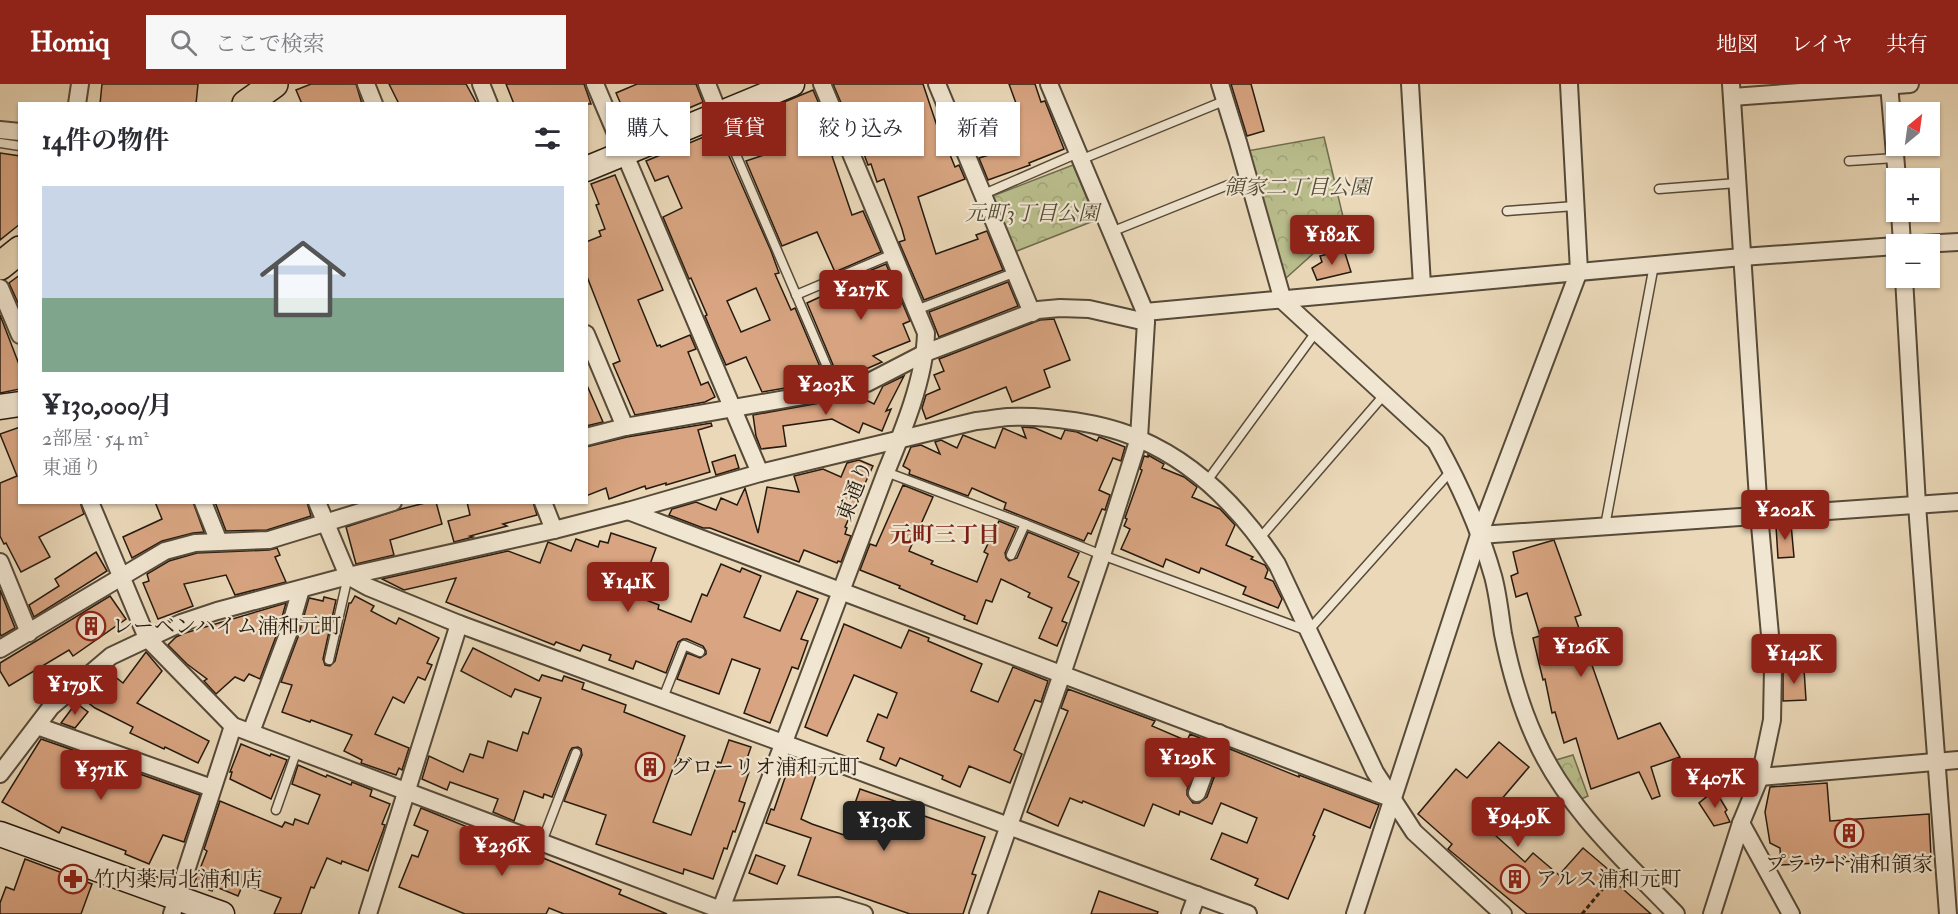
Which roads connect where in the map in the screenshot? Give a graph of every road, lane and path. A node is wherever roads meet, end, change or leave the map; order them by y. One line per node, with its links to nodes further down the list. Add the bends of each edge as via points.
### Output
1 (80, 84): 17 (street)
2 (366, 84): 18 (street)
3 (481, 84): 19 (street)
4 (595, 84): 22 (street)
5 (706, 84): 20 (street)
6 (792, 84): 21 (street)
7 (822, 84): 46 (street, 東通り)
8 (937, 84): 38 (street)
9 (1049, 84): 30 (street)
10 (1220, 84): 16 (street)
11 (1410, 84): 52 (street)
12 (1569, 84): 39 (street)
13 (1910, 84): 14 (street)
14 (1889, 85): 15 (street); 31 (street)
15 (1731, 90): 36 (street)
16 (1224, 101): 30 (lane); 35 (street)
17 (77, 102)
18 (373, 102)
19 (488, 102)
20 (714, 102)
21 (748, 102)
22 (606, 109)
23 (0, 130): 24 (street)
24 (18, 132)
25 (0, 143): 26 (lane)
26 (18, 146)
27 (618, 156): 33 (street)
28 (626, 156): 68 (street)
29 (737, 156): 55 (lane)
30 (1079, 156): 38 (lane); 41 (street)
31 (1895, 158): 32 (lane); 34 (street)
32 (1849, 161)
33 (588, 168)
34 (1896, 168)
35 (1248, 177): 41 (lane); 56 (street)
36 (1737, 183): 37 (lane); 47 (street)
37 (1659, 189)
38 (984, 194): 51 (street)
39 (1575, 206): 40 (lane); 50 (street)
40 (1507, 211)
41 (1112, 232): 59 (street)
42 (1958, 242): 43 (street)
43 (1940, 243)
44 (1886, 247): 47 (street)
45 (18, 252): 49 (main road)
46 (892, 254): 55 (lane); 57 (street, 東通り)
47 (1742, 257): 48 (street); 85 (street)
48 (1654, 265): 50 (street); 88 (lane)
49 (0, 266)
50 (1579, 271): 52 (street); 90 (street)
51 (1016, 272): 57 (lane); 58 (street)
52 (1422, 285): 56 (street)
53 (0, 288): 60 (street)
54 (1905, 288): 83 (street)
55 (796, 295): 64 (lane)
56 (1282, 301): 59 (street); 61 (street)
57 (916, 310): 63 (street, 東通り, via 926,333)
58 (1032, 313): 59 (street, via 1060,308 1089,309); 63 (street)
59 (1146, 317): 71 (street)
60 (18, 330)
61 (1316, 332): 65 (street); 76 (lane)
62 (588, 339): 69 (street)
63 (925, 353): 64 (street, via 867,383); 72 (street, 東通り)
64 (837, 390): 68 (street)
65 (1384, 395): 73 (street, via 1436,442); 91 (lane)
66 (18, 404): 67 (street)
67 (0, 407)
68 (731, 408): 69 (street); 75 (street)
69 (625, 427): 70 (street)
70 (588, 436)
71 (1139, 438): 72 (street, via 1079,423 1008,417); 76 (street); 94 (street)
72 (900, 440): 74 (street, 東通り); 75 (street)
73 (1451, 471): 90 (street); 101 (lane)
74 (886, 472): 87 (lane); 99 (street, 東通り)
75 (760, 473): 84 (street)
76 (1207, 481): 91 (street)
77 (1958, 502): 83 (street)
78 (91, 504): 97 (street)
79 (203, 504): 92 (street)
80 (318, 504): 86 (street)
81 (387, 504): 86 (street)
82 (544, 504): 89 (street)
83 (1917, 505): 85 (street); 117 (street)
84 (628, 511): 89 (street); 99 (street)
85 (1759, 514): 88 (street); 119 (street, via 1773,668 1772,720)
86 (326, 523): 92 (street, via 269,540); 96 (street)
87 (1025, 524): 93 (lane); 94 (lane)
88 (1605, 526): 90 (street)
89 (554, 530): 96 (street)
90 (1479, 535): 123 (street); 129 (street, via 1494,577 1515,683 1535,739 1570,799)
91 (1260, 538): 101 (street)
92 (219, 542): 97 (street, via 165,551)
93 (1011, 555)
94 (1102, 555): 101 (lane); 107 (street)
95 (0, 562): 102 (street)
96 (348, 576): 98 (street); 100 (street); 106 (lane)
97 (122, 577): 102 (street); 103 (street)
98 (301, 589): 103 (street, via 217,611); 111 (street)
99 (840, 591): 107 (street); 113 (street, 東通り)
100 (459, 624): 108 (street); 121 (street)
101 (1308, 631): 123 (street, via 1375,772)
102 (29, 633): 104 (street)
103 (147, 638): 109 (street, via 111,656 51,707); 110 (street)
104 (0, 649)
105 (700, 652): 108 (lane, via 684,645)
106 (329, 660)
107 (1062, 674): 112 (street); 126 (street)
108 (663, 698): 113 (street)
109 (38, 726): 118 (street); 120 (street)
110 (233, 726): 111 (street); 120 (street)
111 (251, 732): 114 (street)
112 (1219, 733): 122 (street); 123 (street)
113 (783, 742): 126 (street); 132 (street, 東通り)
114 (297, 750): 121 (street); 124 (lane)
115 (576, 753): 128 (lane)
116 (1958, 760): 117 (street)
117 (1936, 761): 119 (street); 145 (street)
118 (0, 774)
119 (1760, 777): 125 (street)
120 (212, 788): 131 (street)
121 (405, 791): 128 (street); 134 (street)
122 (1197, 793)
123 (1393, 799): 139 (street); 140 (street, via 1414,832)
124 (276, 810)
125 (1741, 823): 143 (street); 144 (street)
126 (1009, 827): 130 (street); 136 (street)
127 (0, 834): 131 (street)
128 (542, 842): 132 (street)
129 (1626, 862): 141 (path); 142 (street)
130 (1197, 896): 137 (street); 138 (street)
131 (175, 906): 133 (street)
132 (720, 912): 135 (street, via 838,906)
133 (222, 914)
134 (368, 914)
135 (864, 914)
136 (979, 914)
137 (1190, 914)
138 (1248, 914)
139 (1356, 914)
140 (1503, 914)
141 (1582, 914)
142 (1676, 914)
143 (1712, 914)
144 (1791, 914)
145 (1948, 914)

